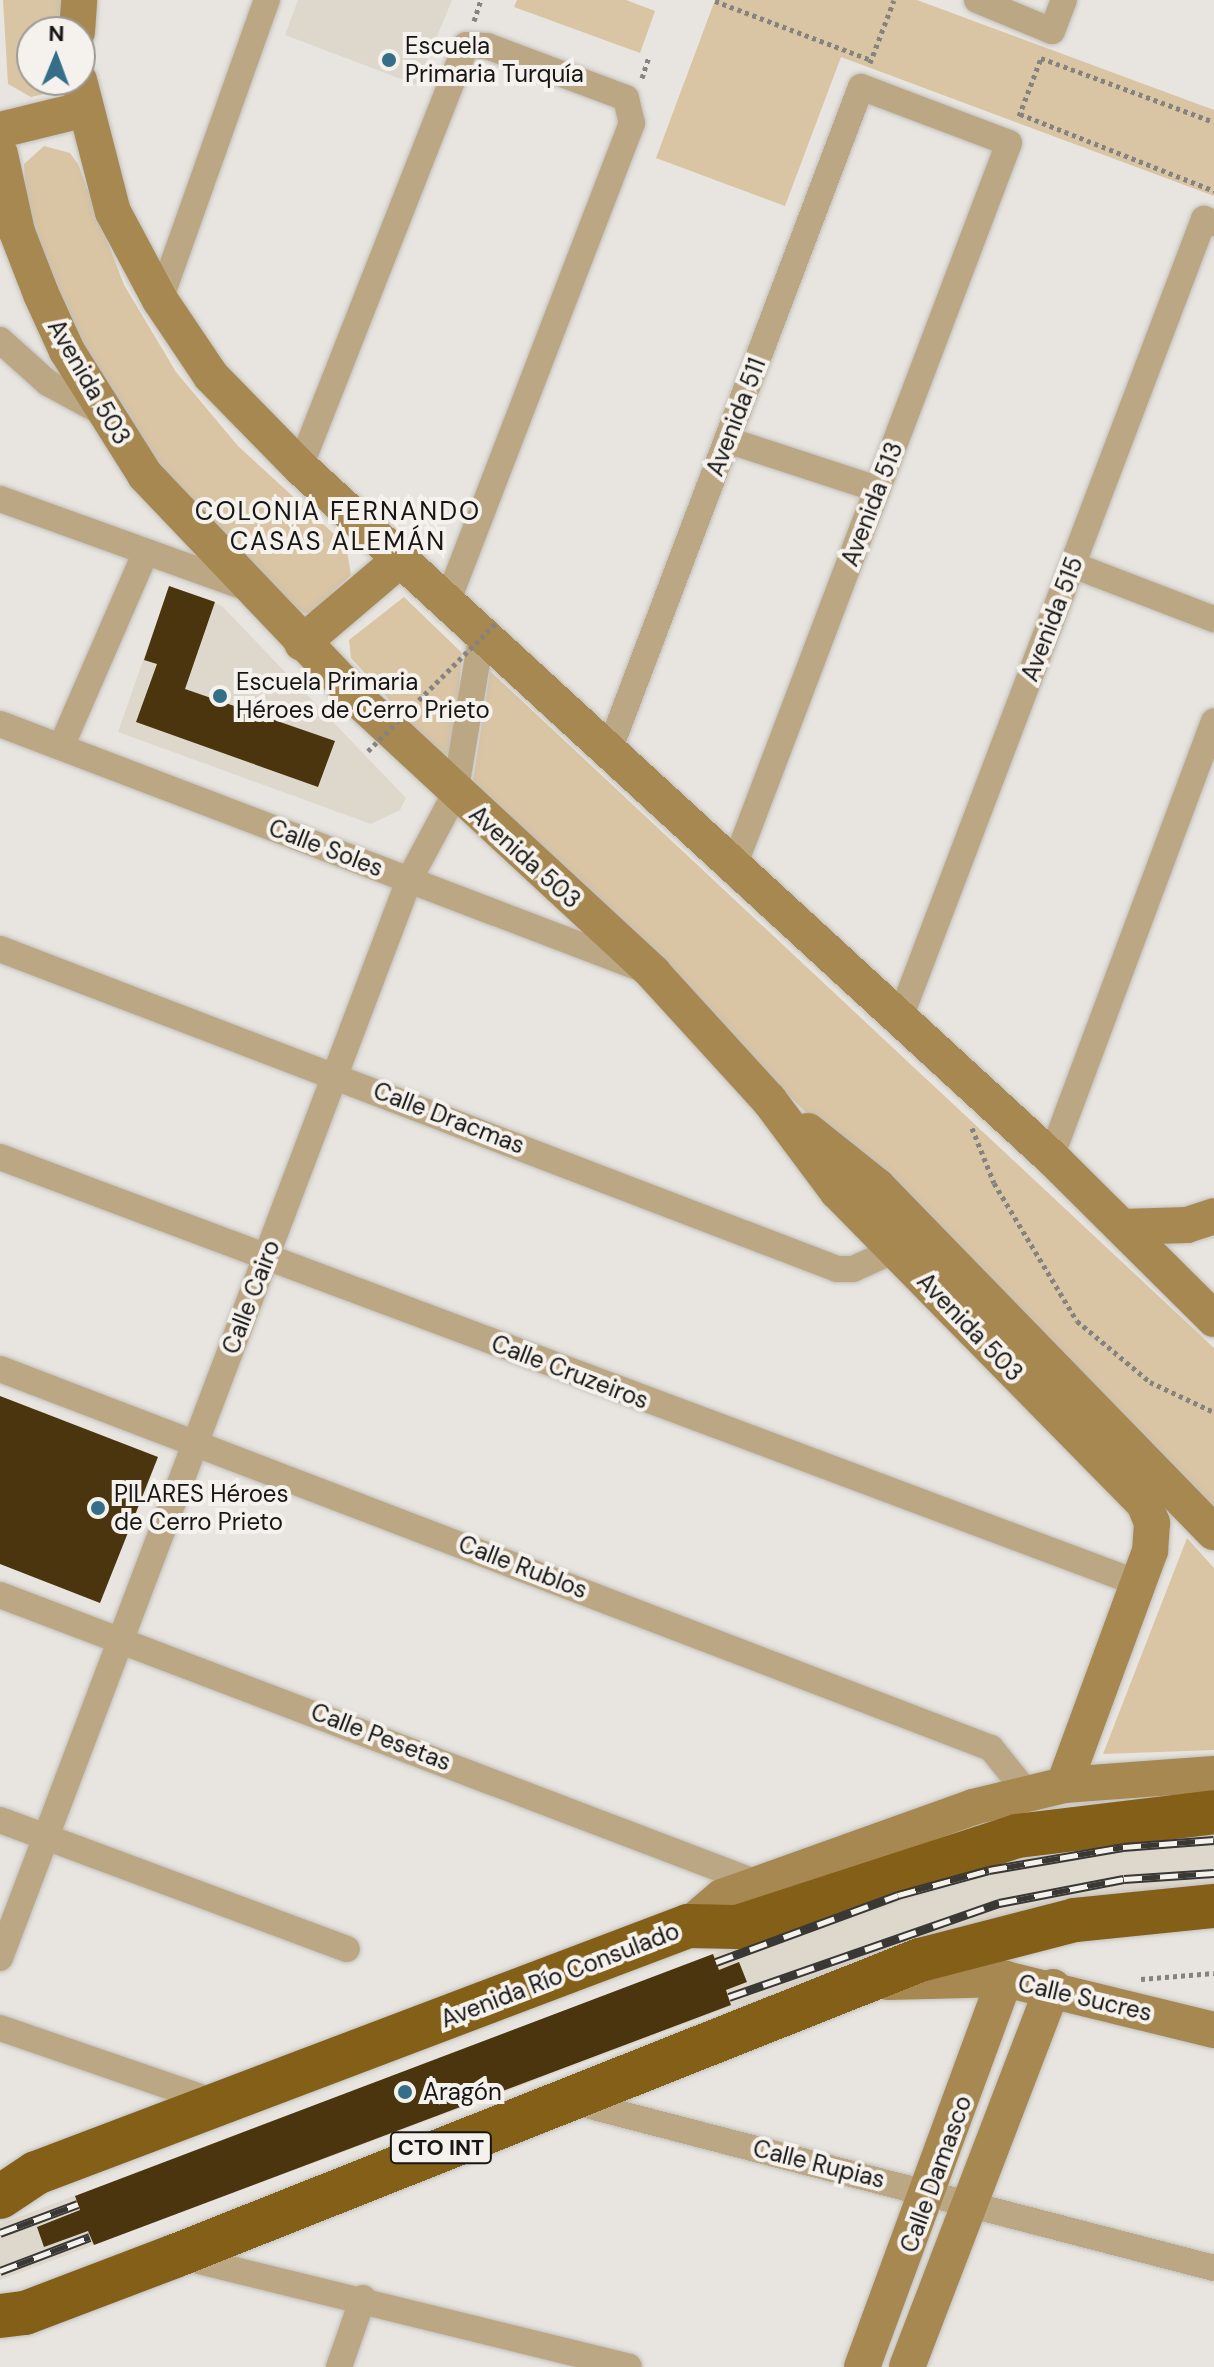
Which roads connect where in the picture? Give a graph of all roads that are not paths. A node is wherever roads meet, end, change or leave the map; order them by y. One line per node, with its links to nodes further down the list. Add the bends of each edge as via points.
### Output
1 (267, 0): 10 (street)
2 (977, 0): 3 (street, via 1052,31)
3 (1064, 0)
4 (78, 96): 6 (street)
5 (80, 96): 10 (street, via 113,212)
6 (0, 130)
7 (1009, 143): 13 (street, Avenida 511, via 861,87); 15 (street, Avenida 513)
8 (0, 154): 12 (street, Avenida 503, via 17,232 41,294)
9 (1209, 221): 19 (street, Avenida 515)
10 (160, 300): 14 (street, via 211,376)
11 (0, 340): 12 (street, via 48,383)
12 (103, 413): 20 (street, Avenida 503, via 145,475)
13 (727, 440): 15 (street); 28 (street, Avenida 511)
14 (300, 467): 18 (street); 21 (street, via 466,45 487,46 603,88 633,106 632,123)
15 (877, 489): 30 (street, Avenida 513)
16 (0, 499): 17 (street)
17 (145, 554): 20 (street); 27 (street)
18 (402, 558): 21 (street); 24 (street)
19 (1073, 565): 22 (street); 34 (street, Avenida 515)
20 (245, 587): 24 (street, Avenida 503)
21 (448, 600): 23 (street)
22 (1214, 619)
23 (490, 627): 28 (street); 29 (street, Calle Cairo)
24 (302, 643): 29 (street, Avenida 503)
25 (1214, 721): 38 (street)
26 (0, 724): 27 (street, Calle Soles)
27 (61, 747): 31 (street, Calle Soles)
28 (610, 748): 30 (street)
29 (455, 794): 31 (street, Calle Cairo); 33 (street, Avenida 503)
30 (734, 866): 34 (street)
31 (409, 880): 33 (street, Calle Soles); 35 (street, Calle Cairo)
32 (0, 949): 35 (street, Calle Dracmas)
33 (653, 973): 36 (street, Avenida 503)
34 (900, 1018): 38 (street)
35 (336, 1074): 41 (street, Calle Dracmas, via 837,1269 848,1271); 42 (street, Calle Cairo)
36 (769, 1100): 41 (street, Avenida 503, via 837,1191); 46 (street, via 877,1186)
37 (0, 1157): 42 (street, Calle Cruzeiros)
38 (1051, 1157): 40 (street)
39 (1214, 1216): 40 (street, via 1187,1225)
40 (1123, 1227): 43 (street)
41 (895, 1250): 47 (street, Avenida 503, via 1144,1503 1152,1523)
42 (267, 1257): 45 (street, Calle Cairo); 47 (street, Calle Cruzeiros)
43 (1214, 1319)
44 (0, 1369): 45 (street, Calle Rublos)
45 (196, 1441): 49 (street, Calle Cairo); 52 (street, Calle Rublos, via 991,1748)
46 (1214, 1532)
47 (1140, 1584): 51 (street)
48 (0, 1595): 49 (street, Calle Pesetas)
49 (124, 1638): 55 (street, Calle Cairo); 56 (street, Calle Pesetas)
50 (1214, 1774): 51 (street, Avenida Río Consulado)
51 (1064, 1785): 52 (street, Avenida Río Consulado)
52 (1027, 1793): 56 (street, Avenida Río Consulado)
53 (1214, 1812): 58 (highway, via 1017,1836 737,1927)
54 (0, 1820): 55 (street)
55 (45, 1838): 59 (street); 60 (street, Calle Cairo)
56 (760, 1884): 58 (street, Avenida Río Consulado, via 722,1897)
57 (1214, 1906): 62 (highway, CTO INT, via 1138,1909 991,1937)
58 (688, 1926): 67 (highway, Avenida Río Consulado)
59 (347, 1949)
60 (0, 1958)
61 (1005, 1979): 62 (street, Calle Sucres / CTO INT); 63 (street, Calle Sucres / CTO INT); 69 (street, Calle Damasco)
62 (858, 1985): 66 (highway, CTO INT)
63 (1053, 1987): 65 (street, Calle Sucres / CTO INT); 71 (street, Calle Damasco)
64 (0, 2028): 67 (street)
65 (1214, 2030)
66 (563, 2099): 69 (street, Calle Rupias); 72 (highway, CTO INT)
67 (221, 2104): 68 (highway, Avenida Río Consulado)
68 (18, 2174): 70 (highway, Avenida Río Consulado)
69 (931, 2193): 71 (street, Calle Rupias); 78 (street, Calle Damasco)
70 (0, 2197)
71 (971, 2204): 73 (street, Calle Rupias); 79 (street, Calle Damasco)
72 (175, 2256): 74 (street); 75 (highway, CTO INT)
73 (1214, 2268)
74 (363, 2298): 76 (street); 77 (street)
75 (8, 2321)
76 (339, 2367)
77 (629, 2367)
78 (862, 2367)
79 (907, 2367)

